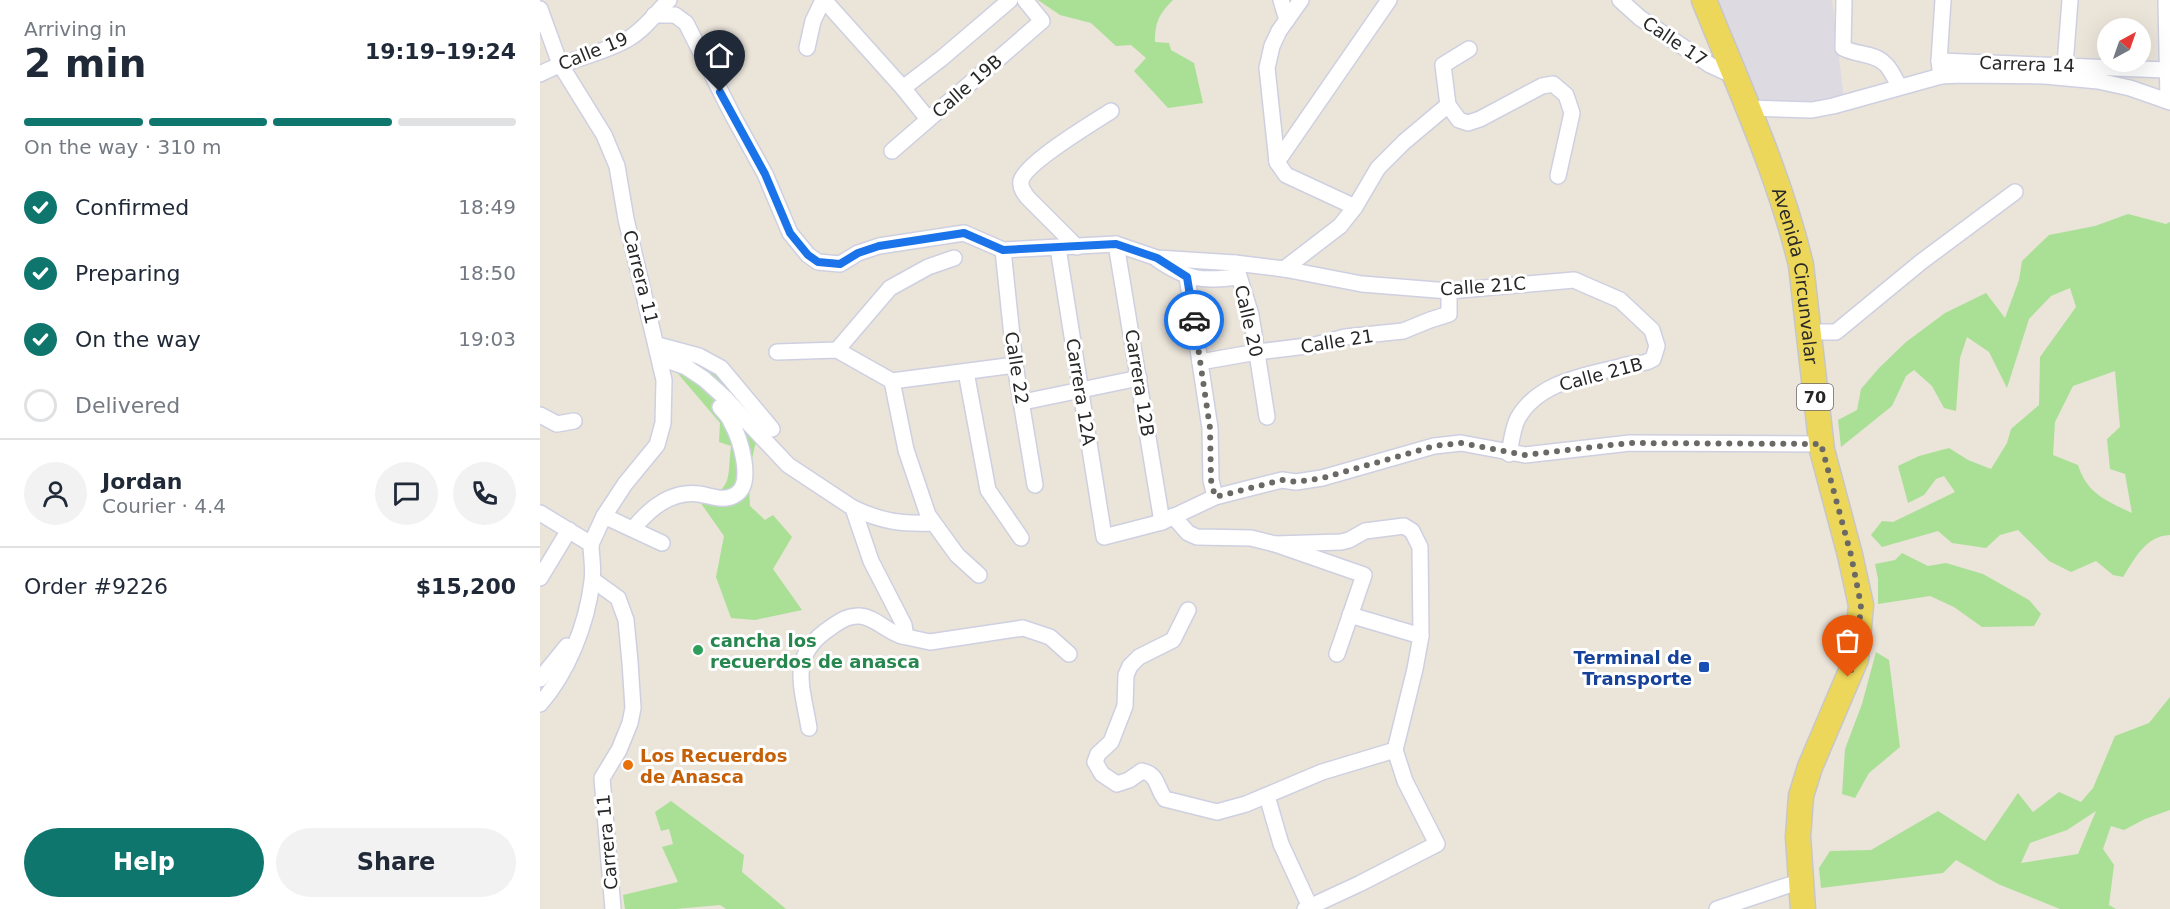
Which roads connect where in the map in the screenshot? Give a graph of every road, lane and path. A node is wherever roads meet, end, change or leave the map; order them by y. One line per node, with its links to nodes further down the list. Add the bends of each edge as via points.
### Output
1 (669, 0): 15 (street, Calle 19)
2 (823, 0): 17 (street); 26 (street)
3 (1010, 0): 26 (street)
4 (1025, 0): 31 (street, Calle 19B, via 1042,21)
5 (1281, 0): 16 (street)
6 (1301, 0): 16 (street)
7 (1389, 0): 33 (street)
8 (1620, 0): 24 (street, Calle 17, via 1710,66)
9 (1704, 0): 24 (main road, Avenida Circunvalar / 70)
10 (1844, 0): 25 (street, via 1843,48 1884,63)
11 (1943, 0): 21 (street)
12 (2070, 0): 20 (street)
13 (2166, 0): 22 (street)
14 (540, 9): 19 (street, Carrera 11)
15 (654, 15): 19 (street, Calle 19, via 627,40); 40 (street, Calle 20, via 675,15 686,23 765,174 790,233 818,262 840,264 879,246 964,233)
16 (1287, 20): 33 (street, via 1272,46 1267,68)
17 (807, 48)
18 (1469, 49): 28 (street, via 1443,65)
19 (560, 64): 23 (street, Calle 19); 51 (street, Carrera 11, via 604,135 617,166)
20 (2065, 65): 21 (street, Carrera 14); 22 (street, Carrera 14)
21 (1940, 69): 25 (street); 27 (street, via 2098,81 2130,87)
22 (2166, 70): 27 (street)
23 (540, 74)
24 (1734, 76): 29 (main road, Avenida Circunvalar / 70)
25 (1900, 87): 29 (street, via 1812,110)
26 (903, 88): 31 (street)
27 (2169, 102)
28 (1448, 105): 34 (street, via 1458,120 1468,123 1553,84 1566,95 1572,113); 36 (street, via 1378,168)
29 (1747, 108): 47 (main road, Avenida Circunvalar / 70, via 1796,244)
30 (1111, 111): 38 (street, via 1044,156 1021,180 1028,198)
31 (928, 119): 32 (street, Calle 19B)
32 (892, 150)
33 (1277, 162): 36 (street, via 1286,175)
34 (1558, 176)
35 (2015, 192): 47 (street, via 1836,332)
36 (1355, 207): 43 (street, via 1340,226)
37 (1116, 244): 38 (street, Calle 20); 42 (street, Calle 20); 56 (street, Carrera 12B)
38 (1077, 247): 39 (street, Calle 20)
39 (1058, 248): 40 (street, Calle 20); 58 (street, Carrera 12A)
40 (1003, 250): 54 (street, Calle 22)
41 (954, 258): 49 (street, via 890,288)
42 (1157, 258): 44 (street, Calle 20); 45 (street)
43 (1284, 269): 44 (street, Calle 21C); 46 (street, Calle 21C, via 1362,284)
44 (1237, 270): 45 (street, via 1205,280); 50 (street, Calle 20, via 1248,301)
45 (1187, 277): 53 (street)
46 (1449, 291): 48 (street, Calle 21C, via 1574,280 1620,300 1652,330); 50 (street, Calle 21, via 1449,314 1403,331)
47 (1808, 332): 65 (main road, Avenida Circunvalar / 70)
48 (1656, 346): 66 (street, Calle 21B, via 1653,359 1646,364 1629,364 1553,385 1537,396 1518,418)
49 (837, 350): 52 (street); 57 (street)
50 (1257, 351): 53 (street, Calle 21); 62 (street, Calle 20)
51 (659, 352): 64 (street, via 699,356 721,368); 69 (street, via 704,379 788,465); 71 (street, Carrera 11, via 664,380 663,423 657,445)
52 (777, 352)
53 (1200, 362): 68 (street)
54 (1015, 365): 55 (street); 59 (street, Calle 22)
55 (966, 372): 57 (street); 76 (street, via 988,490)
56 (1139, 378): 58 (street); 72 (street, Carrera 12B)
57 (892, 381): 73 (street, via 906,450)
58 (1082, 391): 59 (street); 72 (street, Carrera 12A, via 1104,537)
59 (1023, 402): 67 (street, Calle 22)
60 (720, 407): 75 (street, via 736,431 745,464 745,483 737,494 723,499 696,494 669,498 648,512)
61 (540, 415): 63 (street, via 557,424)
62 (1268, 417)
63 (574, 421)
64 (772, 429)
65 (1821, 444): 66 (street, via 1629,443); 95 (main road, Avenida Circunvalar / 70, via 1861,605 1856,659 1801,796)
66 (1509, 454): 68 (street, via 1461,443 1434,446 1323,478 1282,480)
67 (1035, 485)
68 (1215, 497): 72 (street)
69 (853, 508): 73 (street, via 878,519); 86 (street, via 871,561 904,625)
70 (540, 513): 74 (street)
71 (604, 516): 75 (street); 78 (street, Carrera 11)
72 (1168, 519): 79 (street, via 1197,537 1251,538)
73 (933, 523): 80 (street, via 957,555)
74 (569, 530): 78 (street); 81 (street)
75 (633, 530): 77 (street)
76 (1021, 538)
77 (662, 543)
78 (591, 544): 82 (street)
79 (1275, 544): 84 (street, via 1364,575); 87 (street, via 1341,542 1365,531 1404,526 1412,531 1420,547)
80 (979, 575)
81 (540, 578)
82 (593, 579): 85 (street); 97 (street, Carrera 11, via 618,598 626,620 633,708 619,750 602,778)
83 (1188, 610): 94 (street, via 1173,640 1139,657 1130,666 1125,706 1111,742 1095,762 1102,774 1118,784 1142,771 1150,772 1165,798 1209,811)
84 (1350, 615): 87 (street); 89 (street)
85 (580, 629): 90 (street); 91 (street, via 554,688)
86 (902, 636): 88 (street, via 930,642 1023,628 1050,637); 92 (street, via 861,616 846,617 824,632 806,652 800,672)
87 (1421, 636): 93 (street)
88 (1069, 654)
89 (1337, 654)
90 (540, 679)
91 (540, 704)
92 (809, 728)
93 (1395, 750): 94 (street, via 1322,772); 96 (street, via 1405,781 1437,844)
94 (1267, 796): 96 (street, via 1281,844)
95 (1801, 880): 98 (street); 99 (main road, Avenida Circunvalar / 70)
96 (1308, 908)
97 (613, 909)
98 (1717, 909)
99 (1803, 909)

